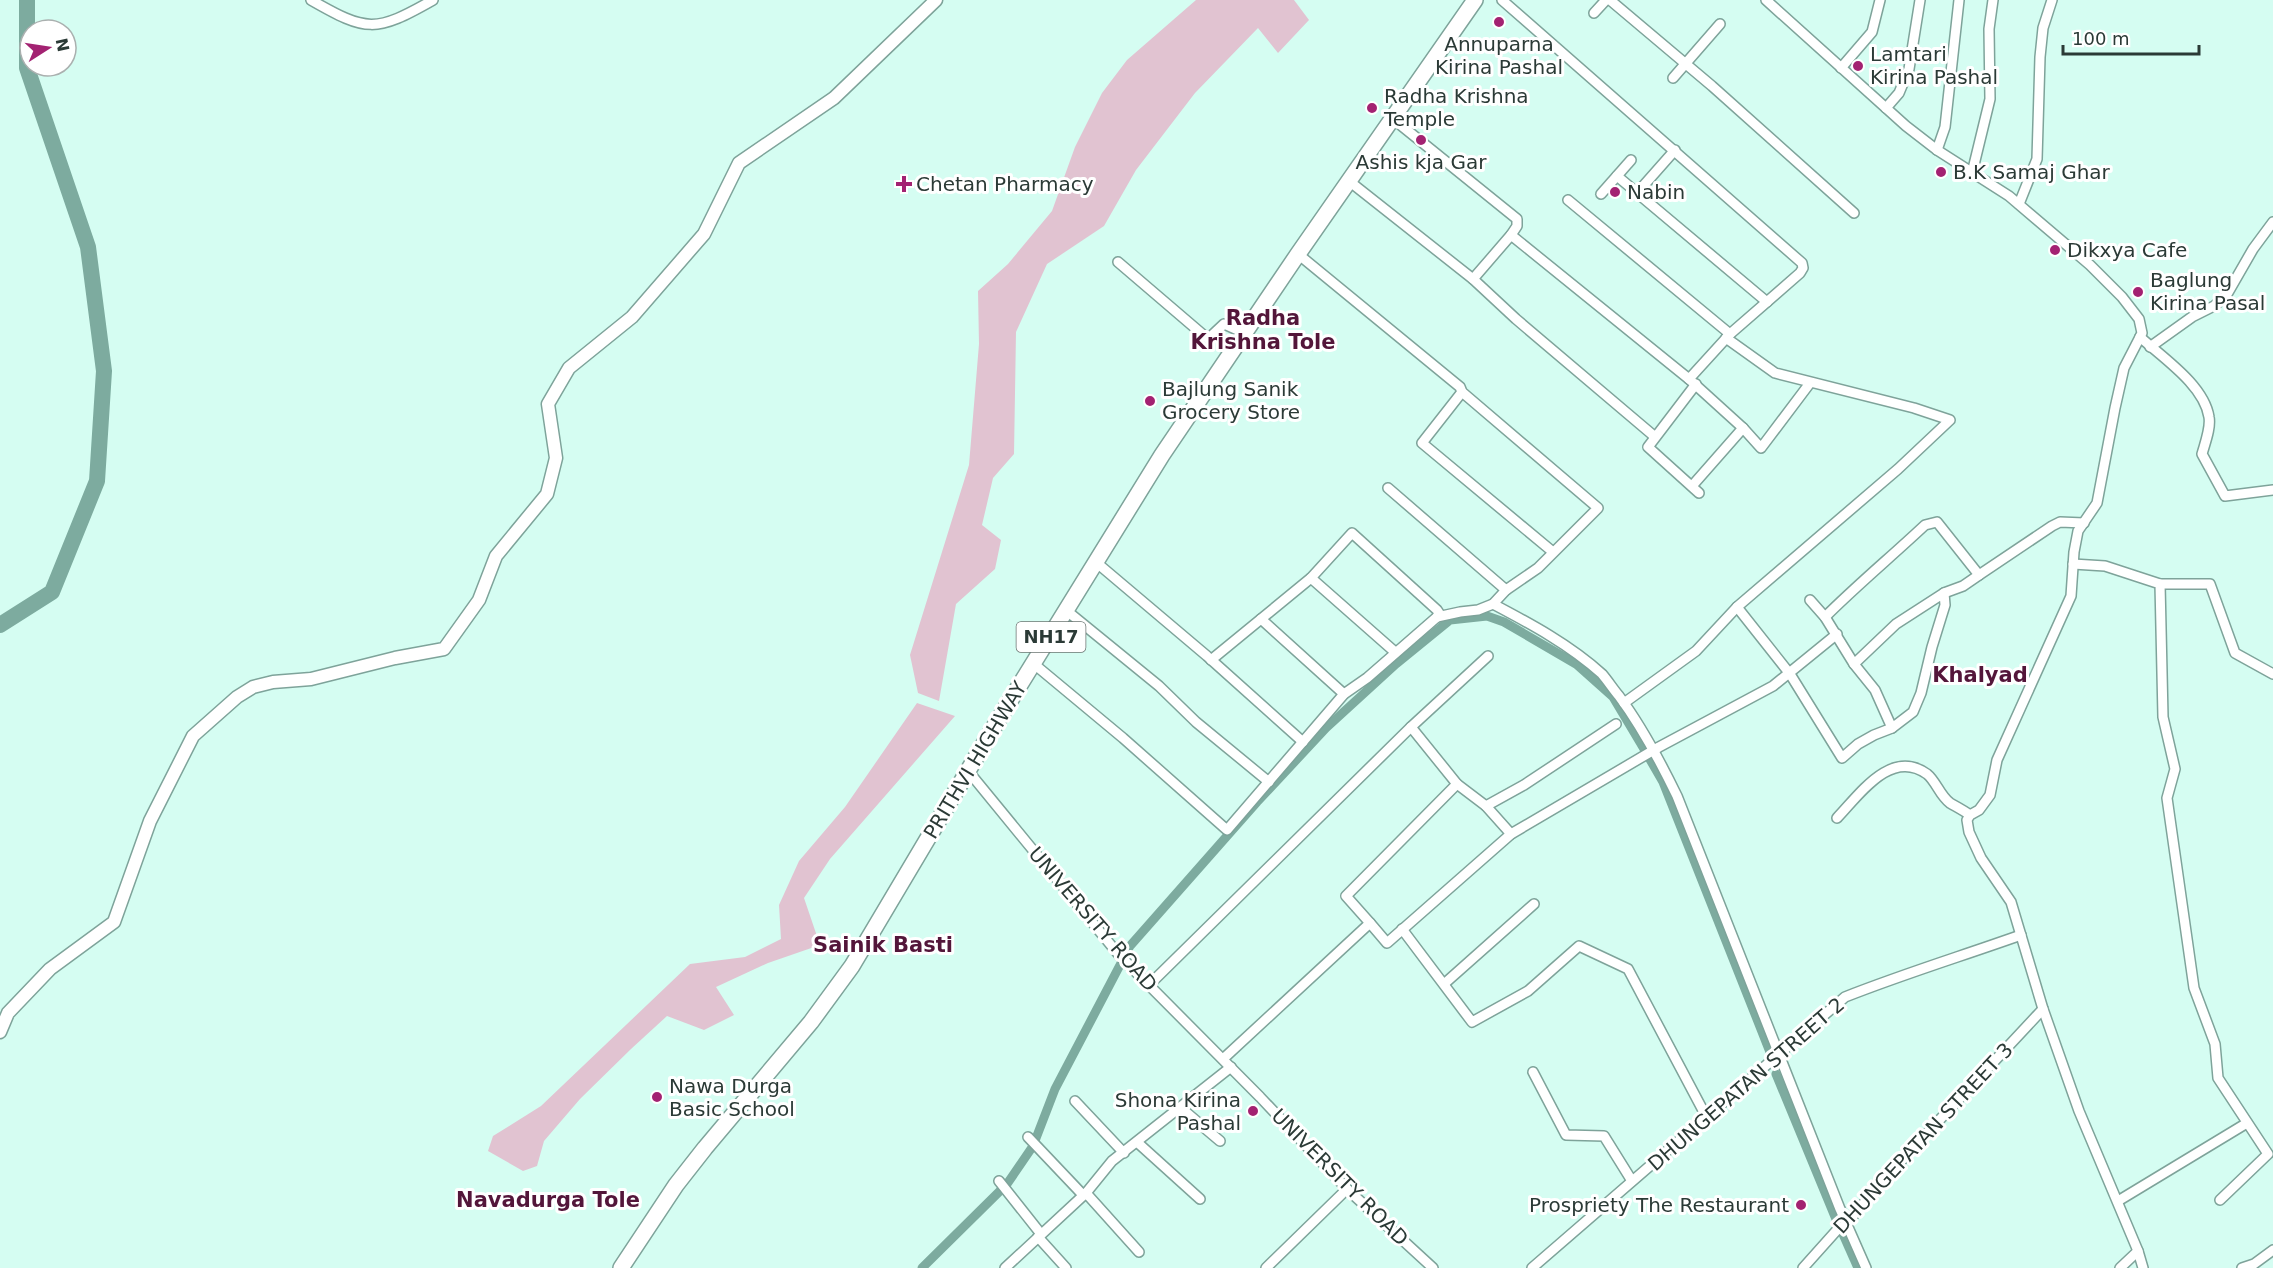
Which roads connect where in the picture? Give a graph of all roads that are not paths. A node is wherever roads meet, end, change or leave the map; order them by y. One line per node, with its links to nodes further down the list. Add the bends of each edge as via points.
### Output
1 (311, 0): 2 (street, via 365,26 385,23)
2 (433, 0)
3 (936, 0): 93 (street, via 834,98 739,163 704,234 632,317 569,368 548,404 556,458 547,494 496,556 479,600 444,649 311,679 273,682 253,687 237,697 194,736 150,821 114,922 50,969 8,1013)
4 (1474, 0): 19 (highway, PRITHVI HIGHWAY / NH17)
5 (1502, 0): 20 (street)
6 (1608, 0): 13 (street); 15 (street)
7 (1766, 0): 16 (street)
8 (1880, 0): 16 (street, via 1872,32)
9 (1920, 0): 18 (street, via 1910,69 1899,93)
10 (1959, 0): 21 (street, via 1945,127)
11 (1993, 0): 23 (street, via 1989,29 1990,99)
12 (2052, 0): 29 (street, via 2043,28 2040,57 2037,159)
13 (1594, 13)
14 (1720, 24): 15 (street)
15 (1686, 63): 17 (street); 30 (street)
16 (1841, 68): 18 (street)
17 (1672, 78)
18 (1886, 108): 21 (street)
19 (1392, 118): 25 (highway, PRITHVI HIGHWAY / NH17); 32 (street, via 1517,219)
20 (1675, 150): 26 (street); 36 (street, via 1800,260 1800,273)
21 (1937, 150): 23 (street)
22 (1630, 160): 24 (street)
23 (1972, 173): 29 (street)
24 (1617, 176): 26 (street); 27 (street)
25 (1349, 181): 33 (highway, PRITHVI HIGHWAY / NH17); 35 (street)
26 (1637, 193): 36 (street)
27 (1601, 194)
28 (1568, 200): 38 (street)
29 (2019, 204): 39 (street, via 2122,297 2139,319)
30 (1854, 213)
31 (2273, 222): 40 (street, via 2226,296)
32 (1511, 236): 35 (street); 41 (street)
33 (1298, 254): 37 (highway, PRITHVI HIGHWAY / NH17); 43 (street)
34 (1118, 262): 37 (street, via 1208,339 1224,324)
35 (1473, 279): 45 (street)
36 (1767, 302): 38 (street)
37 (1244, 333): 51 (highway, PRITHVI HIGHWAY / NH17, via 1162,455)
38 (1728, 336): 41 (street); 42 (street, via 1769,370)
39 (2140, 337): 40 (street); 48 (street, via 2124,368 2097,503)
40 (2150, 347): 47 (street, via 2204,397 2210,419 2202,454 2224,496)
41 (1692, 381): 44 (street); 45 (street)
42 (1810, 383): 44 (street, via 1761,447); 59 (street, via 1950,420)
43 (1462, 392): 49 (street, via 1422,443); 49 (street, via 1598,508)
44 (1743, 428): 45 (street, via 1695,490 1648,447)
45 (1654, 436)
46 (1388, 488): 55 (street)
47 (2273, 489)
48 (2084, 523): 50 (street, via 2078,531); 52 (street, via 2060,522)
49 (1553, 552): 55 (street, via 1538,568)
50 (2073, 559): 54 (street); 83 (street, via 2071,596 1997,760 1990,795)
51 (1097, 563): 60 (highway, PRITHVI HIGHWAY / NH17); 67 (street)
52 (1979, 575): 56 (street); 62 (street, via 1937,522 1931,522)
53 (1311, 578): 61 (street, via 1352,533 1437,610); 63 (street); 65 (street)
54 (2160, 584): 71 (street, via 2210,584 2235,653); 101 (street, via 2163,717 2175,769 2167,798 2194,988 2215,1044 2218,1078)
55 (1506, 590): 58 (street)
56 (1944, 593): 69 (street, via 1896,624); 76 (street, via 1945,605 1921,693 1913,712)
57 (1810, 600): 62 (street)
58 (1493, 604): 61 (street); 73 (street, via 1570,649 1603,676)
59 (1737, 607): 70 (street); 73 (street, via 1695,651)
60 (1067, 611): 68 (highway, PRITHVI HIGHWAY / NH17); 80 (street)
61 (1437, 617): 65 (street)
62 (1825, 617): 64 (street)
63 (1261, 619): 67 (street); 72 (street)
64 (1837, 634): 69 (street); 70 (street)
65 (1395, 652): 72 (street)
66 (1488, 657): 75 (street)
67 (1212, 660): 77 (street)
68 (1034, 664): 79 (highway, PRITHVI HIGHWAY / NH17); 80 (street, via 1227,830)
69 (1854, 664): 76 (street, via 1875,690)
70 (1790, 674): 76 (street, via 1842,758 1874,735); 78 (street)
71 (2273, 674)
72 (1344, 694): 77 (street)
73 (1624, 703): 78 (street)
74 (1616, 724): 82 (street)
75 (1411, 727): 81 (street); 91 (street)
76 (1892, 728)
77 (1303, 742): 80 (street)
78 (1654, 750): 85 (street); 94 (street, via 1677,796)
79 (969, 772): 91 (street, UNIVERSITY ROAD, via 1119,956); 118 (highway, PRITHVI HIGHWAY / NH17, via 852,966 811,1022 705,1148)
80 (1269, 782)
81 (1457, 784): 82 (street); 87 (street, via 1346,896)
82 (1486, 806): 85 (street)
83 (1970, 815): 84 (street, via 1950,802 1929,776 1915,767 1898,765 1875,779); 89 (street, via 1969,832 1981,858 2011,902)
84 (1837, 818)
85 (1511, 834): 88 (street)
86 (1534, 904): 90 (street)
87 (1370, 923): 88 (street, via 1387,943); 95 (street)
88 (1402, 929): 90 (street)
89 (2021, 935): 92 (street); 94 (street, DHUNGEPATAN STREET 2, via 1845,997)
90 (1444, 984): 100 (street, via 1472,1022 1527,991 1579,946 1628,969)
91 (1149, 985): 95 (street, UNIVERSITY ROAD)
92 (2043, 1009): 112 (street, via 2079,1111); 113 (street, DHUNGEPATAN STREET 3)
93 (0, 1032)
94 (1779, 1056): 100 (street, DHUNGEPATAN STREET 2); 113 (street)
95 (1223, 1059): 96 (street, UNIVERSITY ROAD)
96 (1231, 1067): 99 (street); 108 (street, UNIVERSITY ROAD)
97 (1533, 1072): 107 (street, via 1566,1135 1604,1136)
98 (1075, 1101): 105 (street)
99 (1181, 1108): 103 (street); 104 (street)
100 (1707, 1118): 107 (street, DHUNGEPATAN STREET 2)
101 (2247, 1123): 111 (street, via 2268,1154); 112 (street)
102 (1028, 1137): 109 (street)
103 (1220, 1141)
104 (1138, 1143): 105 (street); 110 (street)
105 (1124, 1153): 109 (street, via 1112,1161)
106 (999, 1181): 114 (street)
107 (1632, 1181): 123 (street, DHUNGEPATAN STREET 2)
108 (1347, 1189): 121 (street); 122 (street, UNIVERSITY ROAD)
109 (1085, 1194): 114 (street); 117 (street)
110 (1200, 1199)
111 (2220, 1200)
112 (2118, 1201): 116 (street)
113 (1846, 1224): 124 (street, DHUNGEPATAN STREET 3); 125 (street)
114 (1039, 1236): 119 (street); 120 (street)
115 (2273, 1250): 128 (street)
116 (2139, 1251): 126 (street); 127 (street)
117 (1139, 1252)
118 (621, 1268)
119 (1005, 1268)
120 (1066, 1268)
121 (1266, 1268)
122 (1433, 1268)
123 (1532, 1268)
124 (1803, 1268)
125 (1866, 1268)
126 (2120, 1268)
127 (2143, 1268)
128 (2242, 1268)

